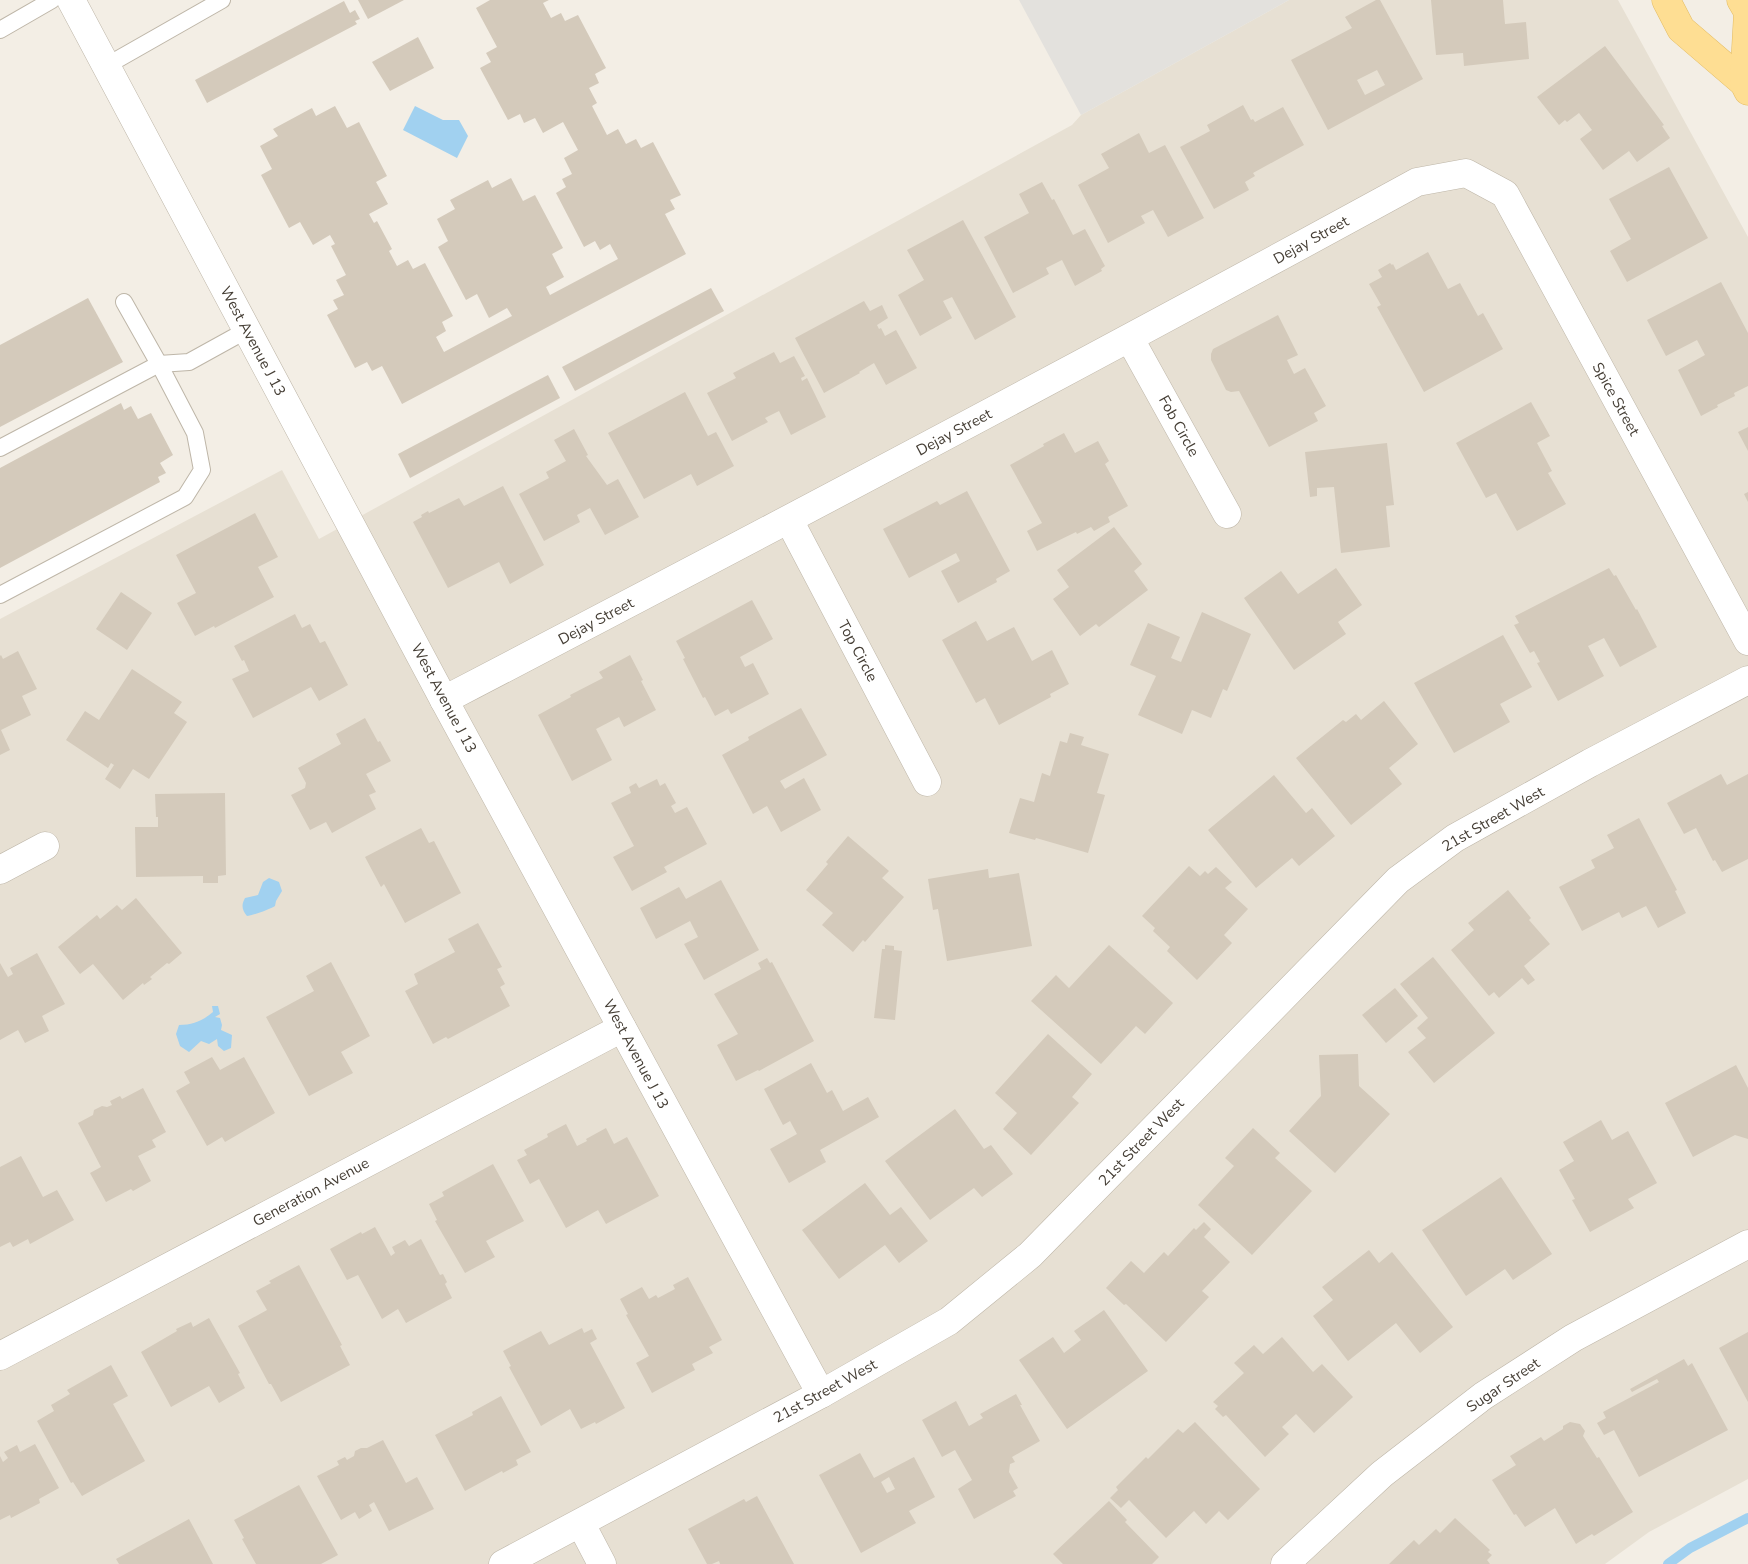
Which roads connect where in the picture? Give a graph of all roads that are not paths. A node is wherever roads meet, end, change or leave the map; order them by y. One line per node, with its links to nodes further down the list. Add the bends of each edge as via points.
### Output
1 (52, 0): 6 (lane)
2 (71, 0): 7 (street, West Avenue J 13)
3 (222, 0): 7 (lane)
4 (1666, 0): 8 (main road, via 1681,29)
5 (1741, 0): 8 (main road, via 1748,12)
6 (0, 30)
7 (106, 66): 11 (street, West Avenue J 13)
8 (1747, 85)
9 (1466, 173): 12 (street, Dejay Street, via 1417,182); 18 (street, Spice Street, via 1505,194)
10 (124, 302): 13 (lane)
11 (247, 330): 13 (lane, via 189,362); 20 (street, West Avenue J 13)
12 (1130, 339): 15 (street, Fob Circle); 16 (street, Dejay Street)
13 (159, 364): 14 (lane); 17 (lane, via 195,433 202,470 185,497)
14 (0, 448)
15 (1227, 514)
16 (789, 520): 20 (street, Dejay Street); 21 (street, Top Circle)
17 (0, 595)
18 (1748, 641)
19 (1748, 680): 27 (street, 21st Street West, via 1454,838 1398,880 1030,1255 949,1321)
20 (444, 700): 24 (street, West Avenue J 13)
21 (926, 782)
22 (45, 846): 23 (street)
23 (0, 870)
24 (622, 1028): 26 (street, Generation Avenue); 27 (street, West Avenue J 13)
25 (1748, 1244): 31 (street, Sugar Street, via 1573,1338 1483,1396 1382,1474)
26 (0, 1356)
27 (820, 1394): 28 (street, 21st Street West)
28 (581, 1524): 29 (street, 21st Street West); 30 (street)
29 (503, 1564)
30 (602, 1564)
31 (1285, 1564)

